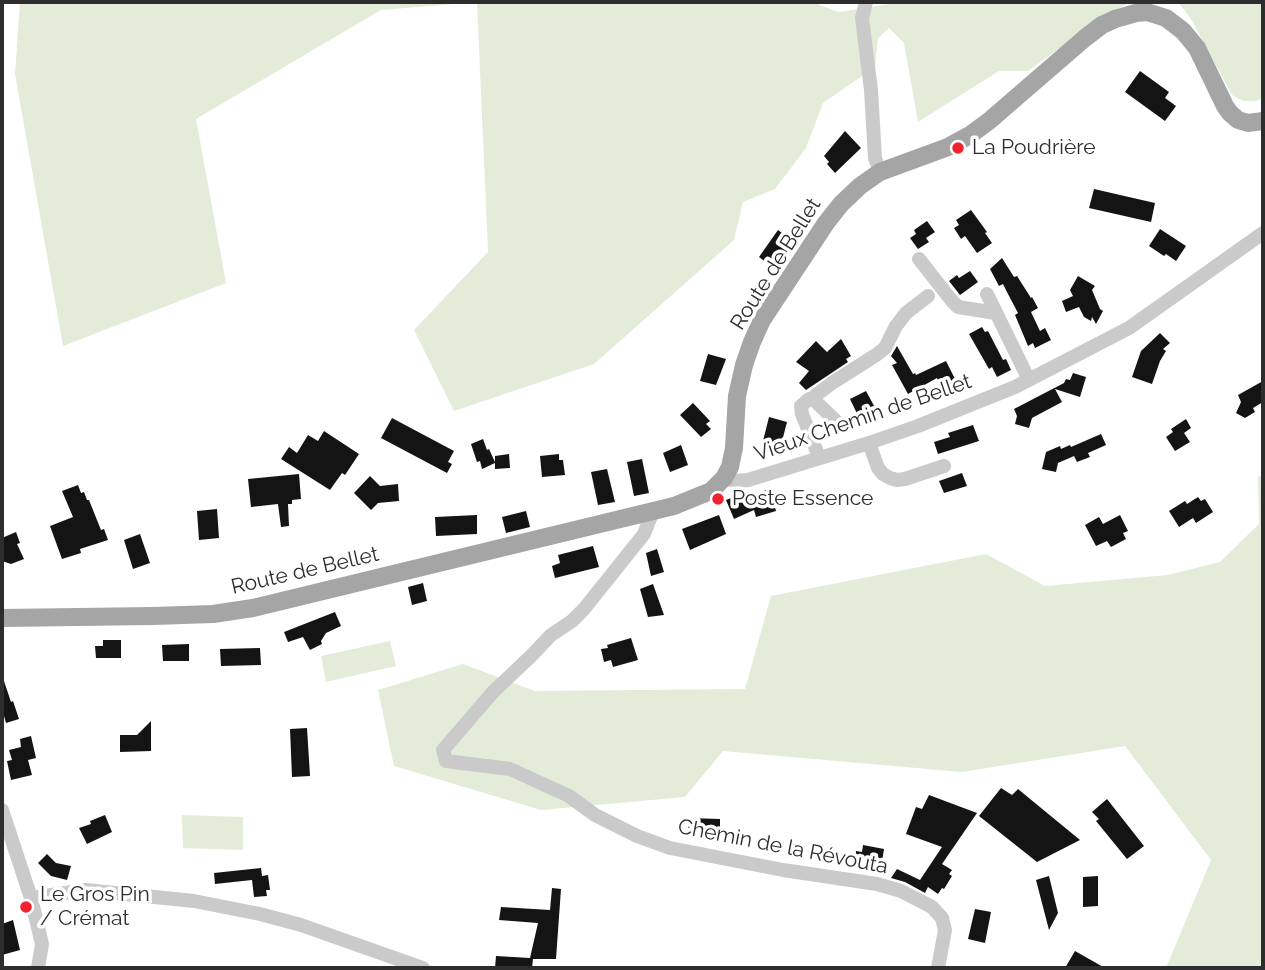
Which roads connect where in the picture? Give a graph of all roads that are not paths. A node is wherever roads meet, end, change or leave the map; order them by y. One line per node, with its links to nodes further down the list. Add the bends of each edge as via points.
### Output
1 (866, 2): 3 (street, via 862,18)
2 (1263, 121): 3 (main road, Route de Bellet, via 1238,120 1230,113 1197,48 1183,31 1166,18 1136,13 1102,25 970,135)
3 (880, 172): 15 (main road, Route de Bellet, via 841,204 762,320 739,384 734,448)
4 (1263, 233): 9 (street, Vieux Chemin de Bellet, via 1129,328)
5 (919, 258): 8 (street, via 958,307)
6 (987, 294): 8 (street)
7 (928, 296): 10 (street, via 906,313 885,348)
8 (996, 313): 9 (street)
9 (1030, 380): 12 (street, Vieux Chemin de Bellet)
10 (811, 399): 11 (street); 13 (street, via 801,406)
11 (838, 424)
12 (869, 443): 13 (street, Vieux Chemin de Bellet); 14 (street, via 878,468 890,478 905,479)
13 (819, 457): 15 (street, Vieux Chemin de Bellet, via 748,480)
14 (944, 466)
15 (724, 478): 16 (main road, Route de Bellet, via 693,499)
16 (653, 511): 17 (main road, Route de Bellet, via 232,612); 22 (street, Chemin de la Révouta, via 644,534 584,609 493,692 443,750 446,761 510,769 569,796 595,815 670,848 901,891 933,907 942,918 945,930)
17 (2, 618)
18 (2, 810): 19 (street)
19 (31, 898): 20 (street, via 42,944); 21 (street, via 86,890 194,901 300,925)
20 (38, 968)
21 (423, 968)
22 (938, 968)

